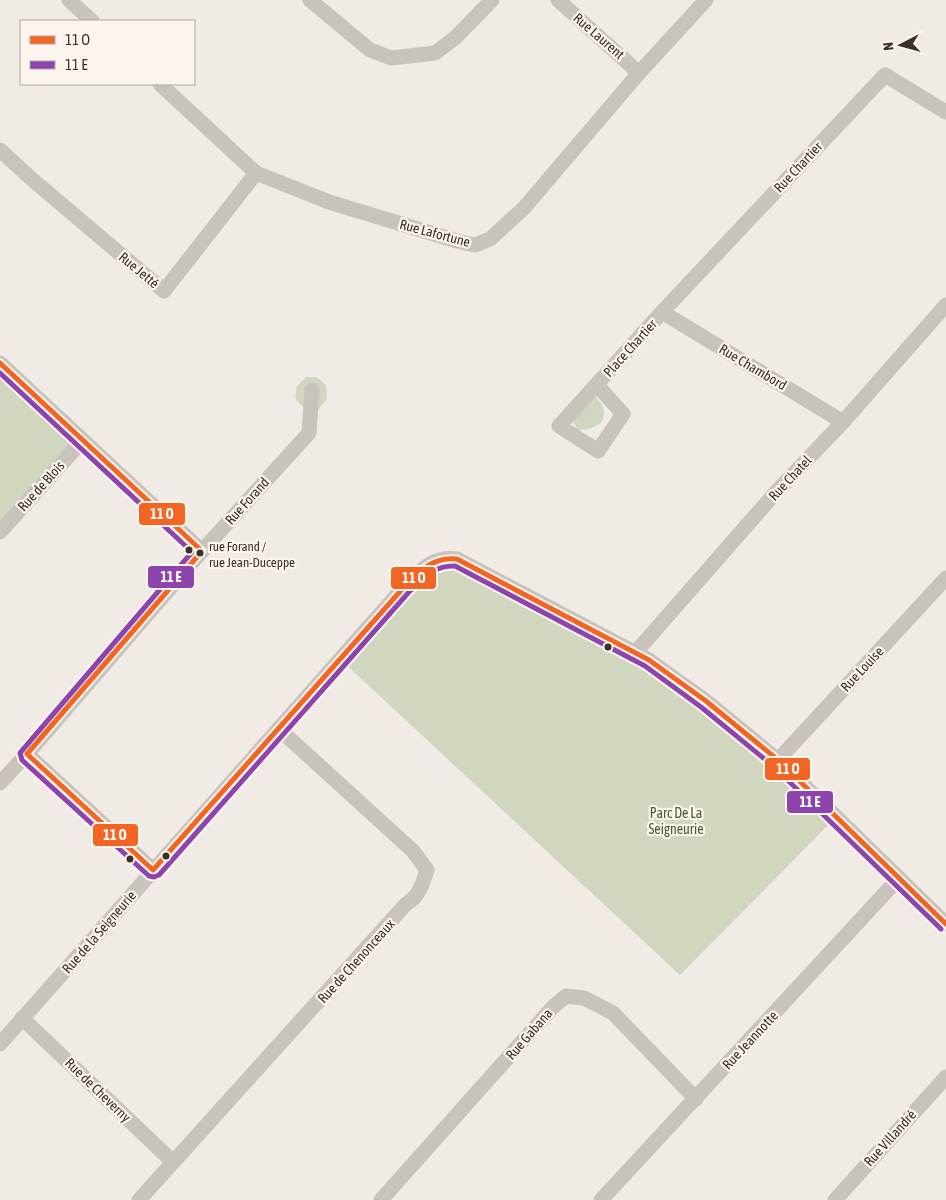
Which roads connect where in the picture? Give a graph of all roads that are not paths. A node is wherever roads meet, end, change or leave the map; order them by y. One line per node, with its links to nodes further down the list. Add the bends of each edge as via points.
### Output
1 (69, 0): 6 (street)
2 (310, 0): 3 (street, via 370,50 391,58 435,53 456,38)
3 (492, 0)
4 (558, 0): 7 (street, Rue Laurent)
5 (706, 0): 7 (street, Rue Lafortune)
6 (91, 20)
7 (639, 73): 11 (street, Rue Lafortune, via 524,208 490,239 475,245 329,202)
8 (161, 85): 11 (street, Rue Lafortune)
9 (946, 112): 13 (street, Rue Chartier, via 885,75)
10 (0, 150): 11 (street, Rue Jetté, via 164,291)
11 (256, 173)
12 (946, 305): 17 (street, Rue Chatel)
13 (662, 312): 15 (street, Place Chartier); 17 (street, Rue Chambord)
14 (0, 363): 18 (street)
15 (597, 385)
16 (312, 390): 20 (street, Rue Forand, via 309,433)
17 (843, 422): 22 (street, Rue Chatel, via 777,491)
18 (83, 440): 19 (street, Rue de Blois); 20 (street)
19 (0, 532)
20 (202, 551): 24 (street, Rue Forand)
21 (946, 578): 25 (street, Rue Louise)
22 (635, 653): 23 (street, Rue de la Seigneurie, via 457,559 433,561 404,587); 25 (street, Rue de la Seigneurie, via 706,701)
23 (279, 729): 27 (street, Rue de la Seigneurie); 34 (street, Rue de Chenonceaux, via 413,850 427,870 412,901)
24 (27, 754): 26 (street, Rue Forand); 27 (street)
25 (778, 760): 28 (street, Rue de la Seigneurie)
26 (0, 783)
27 (154, 870): 30 (street, Rue de la Seigneurie)
28 (899, 878): 29 (street, Rue de la Seigneurie); 33 (street, Rue Jeannotte)
29 (946, 924)
30 (22, 1018): 31 (street, Rue de la Seigneurie); 34 (street, Rue de Cheverny)
31 (0, 1044)
32 (946, 1077): 38 (street, Rue Villandré)
33 (696, 1099): 36 (street, Rue Gabana, via 613,1013 584,998 566,996); 37 (street, Rue Jeannotte)
34 (173, 1162): 35 (street, Rue de Chenonceaux)
35 (139, 1200)
36 (381, 1200)
37 (601, 1200)
38 (835, 1200)

